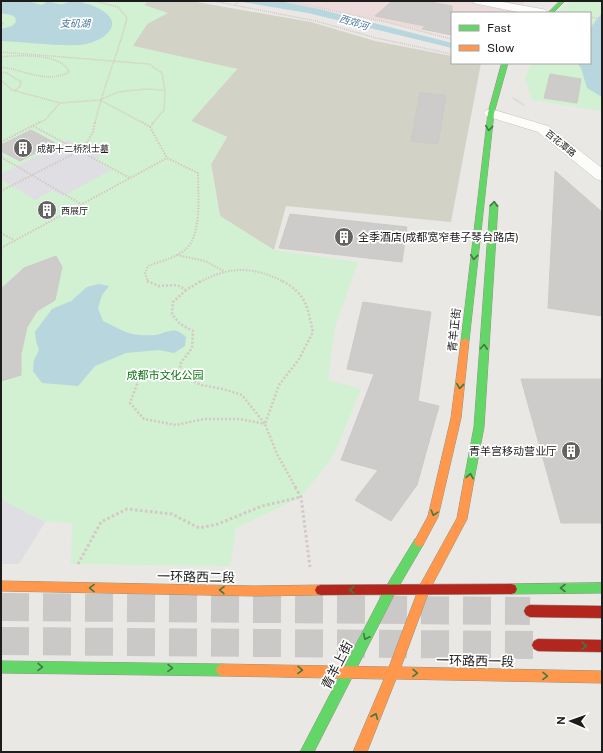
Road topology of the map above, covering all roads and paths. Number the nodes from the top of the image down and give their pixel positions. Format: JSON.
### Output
{"nodes":[{"id":1,"x":95,"y":1,"type":"edge"},
{"id":2,"x":213,"y":1,"type":"edge"},
{"id":3,"x":240,"y":1,"type":"edge"},
{"id":4,"x":287,"y":1,"type":"edge"},
{"id":5,"x":478,"y":1,"type":"edge"},
{"id":6,"x":510,"y":1,"type":"edge"},
{"id":7,"x":563,"y":1,"type":"edge"},
{"id":8,"x":235,"y":5,"type":"junction"},
{"id":9,"x":544,"y":10,"type":"edge"},
{"id":10,"x":591,"y":17,"type":"edge"},
{"id":11,"x":602,"y":19,"type":"edge"},
{"id":12,"x":4,"y":23,"type":"dead end"},
{"id":13,"x":1,"y":25,"type":"edge"},
{"id":14,"x":451,"y":39,"type":"edge"},
{"id":15,"x":1,"y":52,"type":"edge"},
{"id":16,"x":451,"y":54,"type":"edge"},
{"id":17,"x":1,"y":57,"type":"edge"},
{"id":18,"x":114,"y":60,"type":"junction"},
{"id":19,"x":505,"y":64,"type":"edge"},
{"id":20,"x":1,"y":67,"type":"edge"},
{"id":21,"x":1,"y":72,"type":"edge"},
{"id":22,"x":1,"y":80,"type":"edge"},
{"id":23,"x":164,"y":90,"type":"junction"},
{"id":24,"x":15,"y":91,"type":"junction"},
{"id":25,"x":100,"y":100,"type":"junction"},
{"id":26,"x":60,"y":103,"type":"junction"},
{"id":27,"x":499,"y":116,"type":"junction"},
{"id":28,"x":33,"y":126,"type":"junction"},
{"id":29,"x":150,"y":127,"type":"junction"},
{"id":30,"x":1,"y":142,"type":"edge"},
{"id":31,"x":79,"y":151,"type":"junction"},
{"id":32,"x":1,"y":157,"type":"edge"},
{"id":33,"x":167,"y":158,"type":"junction"},
{"id":34,"x":32,"y":175,"type":"junction"},
{"id":35,"x":602,"y":176,"type":"edge"},
{"id":36,"x":130,"y":178,"type":"junction"},
{"id":37,"x":1,"y":191,"type":"edge"},
{"id":38,"x":495,"y":196,"type":"dead end"},
{"id":39,"x":81,"y":204,"type":"junction"},
{"id":40,"x":1,"y":233,"type":"edge"},
{"id":41,"x":14,"y":240,"type":"junction"},
{"id":42,"x":1,"y":248,"type":"edge"},
{"id":43,"x":177,"y":254,"type":"junction"},
{"id":44,"x":224,"y":271,"type":"junction"},
{"id":45,"x":186,"y":290,"type":"junction"},
{"id":46,"x":181,"y":376,"type":"junction"},
{"id":47,"x":265,"y":424,"type":"junction"},
{"id":48,"x":301,"y":496,"type":"junction"},
{"id":49,"x":1,"y":586,"type":"edge"},
{"id":50,"x":65,"y":587,"type":"junction"},
{"id":51,"x":602,"y":588,"type":"edge"},
{"id":52,"x":391,"y":589,"type":"junction"},
{"id":53,"x":424,"y":589,"type":"junction"},
{"id":54,"x":312,"y":590,"type":"junction"},
{"id":55,"x":530,"y":611,"type":"tunnel mouth"},
{"id":56,"x":602,"y":612,"type":"edge"},
{"id":57,"x":538,"y":645,"type":"tunnel mouth"},
{"id":58,"x":602,"y":646,"type":"edge"},
{"id":59,"x":1,"y":667,"type":"edge"},
{"id":60,"x":348,"y":671,"type":"junction"},
{"id":61,"x":393,"y":672,"type":"junction"},
{"id":62,"x":602,"y":678,"type":"edge"},
{"id":63,"x":308,"y":752,"type":"edge"},
{"id":64,"x":360,"y":752,"type":"edge"}],
"edges":[{"from":1,"to":18,"type":"path"},
{"from":2,"to":8,"type":"path"},
{"from":3,"to":8,"type":"path"},
{"from":4,"to":14,"type":"path"},
{"from":5,"to":9,"type":"street"},
{"from":6,"to":9,"type":"street"},
{"from":7,"to":9,"type":"main road"},
{"from":8,"to":16,"type":"path"},
{"from":10,"to":11,"type":"path"},
{"from":12,"to":13,"type":"path"},
{"from":15,"to":18,"type":"path"},
{"from":17,"to":20,"type":"path"},
{"from":18,"to":23,"type":"path"},
{"from":18,"to":25,"type":"path"},
{"from":19,"to":27,"type":"main road","name":"青羊正街"},
{"from":21,"to":24,"type":"path"},
{"from":22,"to":24,"type":"path"},
{"from":23,"to":25,"type":"path"},
{"from":23,"to":29,"type":"path"},
{"from":24,"to":26,"type":"path"},
{"from":25,"to":26,"type":"path"},
{"from":25,"to":29,"type":"path"},
{"from":25,"to":31,"type":"path"},
{"from":26,"to":28,"type":"path"},
{"from":27,"to":35,"type":"street","name":"百花潭路"},
{"from":27,"to":52,"type":"main road","name":"青羊正街","one_way":true},
{"from":28,"to":30,"type":"path"},
{"from":28,"to":31,"type":"path"},
{"from":29,"to":33,"type":"path"},
{"from":31,"to":34,"type":"path"},
{"from":31,"to":36,"type":"path"},
{"from":32,"to":34,"type":"path"},
{"from":33,"to":36,"type":"path"},
{"from":33,"to":43,"type":"path"},
{"from":34,"to":37,"type":"path"},
{"from":34,"to":39,"type":"path"},
{"from":36,"to":39,"type":"path"},
{"from":53,"to":38,"type":"main road","one_way":true},
{"from":39,"to":41,"type":"path"},
{"from":40,"to":41,"type":"path"},
{"from":41,"to":42,"type":"path"},
{"from":43,"to":44,"type":"path"},
{"from":43,"to":45,"type":"path"},
{"from":44,"to":45,"type":"path"},
{"from":44,"to":47,"type":"path"},
{"from":45,"to":46,"type":"path"},
{"from":46,"to":47,"type":"path"},
{"from":46,"to":47,"type":"path"},
{"from":47,"to":48,"type":"path"},
{"from":48,"to":50,"type":"path"},
{"from":48,"to":54,"type":"path"},
{"from":49,"to":50,"type":"main road","name":"一环路西二段"},
{"from":54,"to":50,"type":"main road","name":"一环路西二段","one_way":true},
{"from":51,"to":53,"type":"main road","one_way":true},
{"from":52,"to":53,"type":"main road"},
{"from":52,"to":54,"type":"main road","name":"一环路西二段","one_way":true},
{"from":52,"to":60,"type":"main road","name":"青羊上街","one_way":true},
{"from":53,"to":61,"type":"main road"},
{"from":55,"to":56,"type":"main road"},
{"from":57,"to":58,"type":"main road","one_way":true},
{"from":59,"to":60,"type":"main road","one_way":true},
{"from":60,"to":61,"type":"main road","name":"一环路西一段"},
{"from":60,"to":63,"type":"main road","name":"青羊上街"},
{"from":61,"to":62,"type":"main road","name":"一环路西一段","one_way":true},
{"from":64,"to":61,"type":"main road","one_way":true}]}
